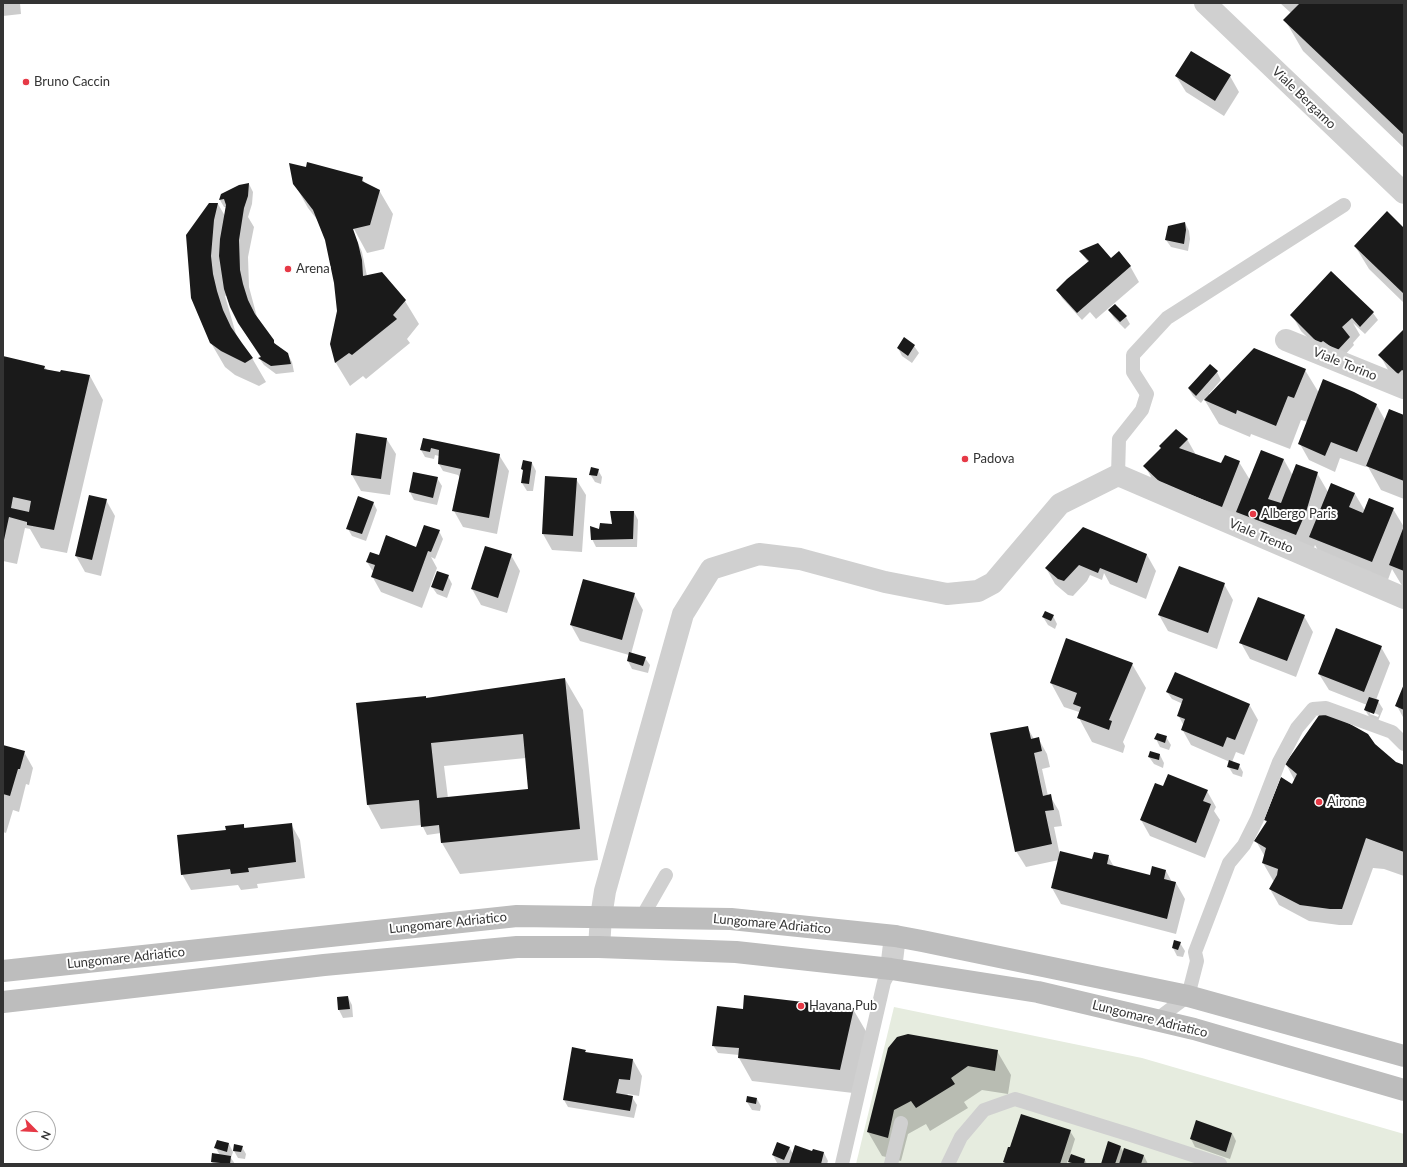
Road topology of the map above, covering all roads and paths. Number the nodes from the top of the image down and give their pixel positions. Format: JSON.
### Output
{"nodes":[{"id":1,"x":1204,"y":3,"type":"edge"},
{"id":2,"x":1404,"y":192,"type":"edge"},
{"id":3,"x":1344,"y":205,"type":"dead end"},
{"id":4,"x":1286,"y":340,"type":"dead end"},
{"id":5,"x":1404,"y":388,"type":"edge"},
{"id":6,"x":1118,"y":475,"type":"junction"},
{"id":7,"x":1404,"y":598,"type":"edge"},
{"id":8,"x":1398,"y":734,"type":"edge"},
{"id":9,"x":1404,"y":744,"type":"edge"},
{"id":10,"x":666,"y":875,"type":"dead end"},
{"id":11,"x":601,"y":917,"type":"junction"},
{"id":12,"x":642,"y":918,"type":"junction"},
{"id":13,"x":895,"y":936,"type":"junction"},
{"id":14,"x":599,"y":947,"type":"junction"},
{"id":15,"x":891,"y":969,"type":"junction"},
{"id":16,"x":3,"y":972,"type":"edge"},
{"id":17,"x":1188,"y":996,"type":"junction"},
{"id":18,"x":3,"y":1002,"type":"edge"},
{"id":19,"x":1156,"y":1020,"type":"junction"},
{"id":20,"x":1404,"y":1056,"type":"edge"},
{"id":21,"x":1404,"y":1090,"type":"edge"},
{"id":22,"x":901,"y":1123,"type":"dead end"},
{"id":23,"x":842,"y":1164,"type":"edge"},
{"id":24,"x":891,"y":1164,"type":"edge"},
{"id":25,"x":948,"y":1164,"type":"edge"},
{"id":26,"x":1220,"y":1164,"type":"edge"}],
"edges":[{"from":1,"to":2,"type":"street","name":"Viale Bergamo"},
{"from":3,"to":6,"type":"lane"},
{"from":4,"to":5,"type":"street","name":"Viale Torino"},
{"from":6,"to":7,"type":"street","name":"Viale Trento"},
{"from":6,"to":11,"type":"street"},
{"from":8,"to":9,"type":"lane"},
{"from":8,"to":17,"type":"lane"},
{"from":10,"to":12,"type":"lane"},
{"from":11,"to":12,"type":"street","name":"Lungomare Adriatico"},
{"from":11,"to":14,"type":"street"},
{"from":11,"to":16,"type":"street","name":"Lungomare Adriatico"},
{"from":12,"to":13,"type":"street","name":"Lungomare Adriatico"},
{"from":13,"to":15,"type":"street"},
{"from":13,"to":17,"type":"street","name":"Lungomare Adriatico"},
{"from":14,"to":15,"type":"street","name":"Lungomare Adriatico"},
{"from":14,"to":18,"type":"street","name":"Lungomare Adriatico"},
{"from":15,"to":19,"type":"street","name":"Lungomare Adriatico"},
{"from":15,"to":23,"type":"lane"},
{"from":17,"to":19,"type":"lane"},
{"from":17,"to":20,"type":"street","name":"Lungomare Adriatico"},
{"from":19,"to":21,"type":"street","name":"Lungomare Adriatico"},
{"from":22,"to":24,"type":"lane"},
{"from":25,"to":26,"type":"lane"}]}
